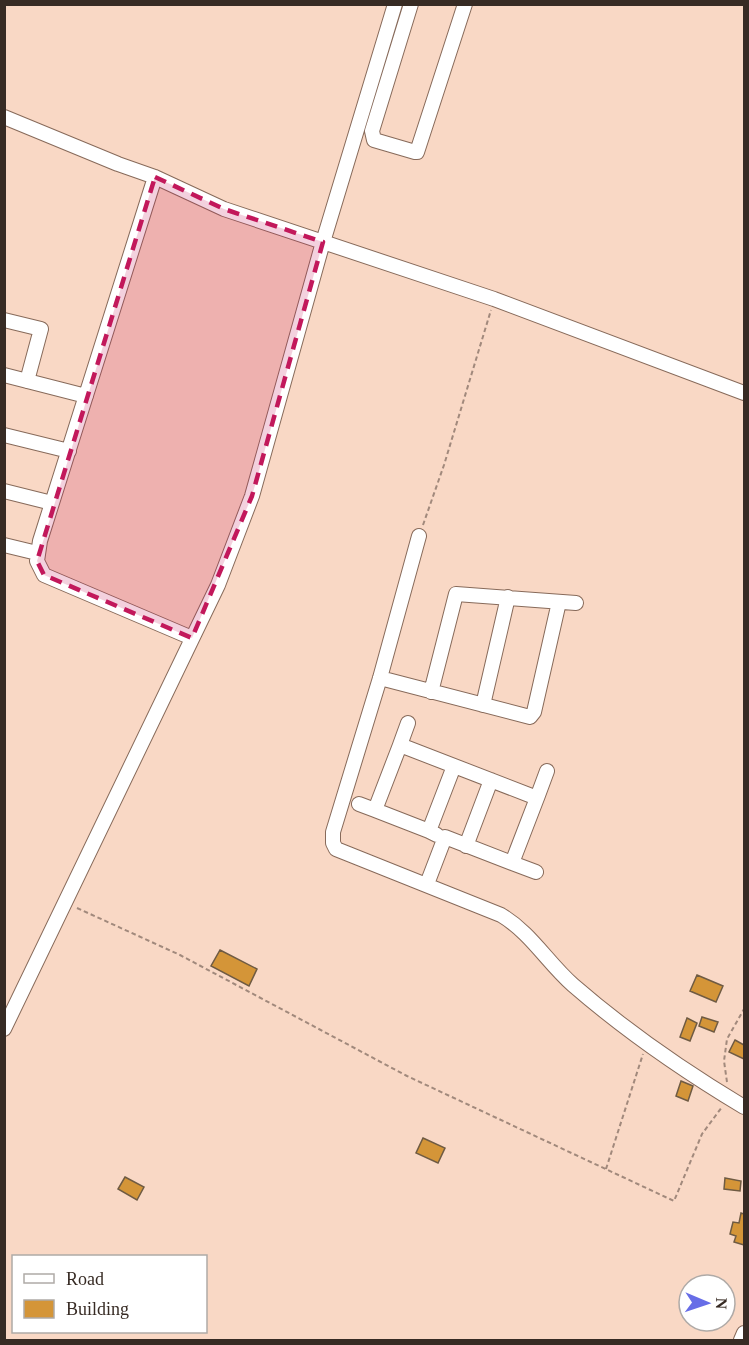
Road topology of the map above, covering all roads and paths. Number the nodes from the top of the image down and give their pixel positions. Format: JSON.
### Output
{"nodes":[{"id":1,"x":395,"y":4,"type":"edge"},
{"id":2,"x":411,"y":4,"type":"edge"},
{"id":3,"x":465,"y":4,"type":"edge"},
{"id":4,"x":4,"y":117,"type":"edge"},
{"id":5,"x":155,"y":177,"type":"junction"},
{"id":6,"x":323,"y":242,"type":"junction"},
{"id":7,"x":494,"y":299,"type":"junction"},
{"id":8,"x":4,"y":320,"type":"edge"},
{"id":9,"x":93,"y":342,"type":"dead end"},
{"id":10,"x":4,"y":375,"type":"edge"},
{"id":11,"x":27,"y":381,"type":"junction"},
{"id":12,"x":744,"y":393,"type":"edge"},
{"id":13,"x":82,"y":395,"type":"junction"},
{"id":14,"x":4,"y":435,"type":"edge"},
{"id":15,"x":69,"y":451,"type":"junction"},
{"id":16,"x":4,"y":491,"type":"edge"},
{"id":17,"x":52,"y":503,"type":"junction"},
{"id":18,"x":419,"y":536,"type":"joint"},
{"id":19,"x":4,"y":545,"type":"edge"},
{"id":20,"x":38,"y":553,"type":"junction"},
{"id":21,"x":508,"y":597,"type":"junction"},
{"id":22,"x":559,"y":602,"type":"junction"},
{"id":23,"x":576,"y":603,"type":"dead end"},
{"id":24,"x":192,"y":638,"type":"junction"},
{"id":25,"x":380,"y":678,"type":"junction"},
{"id":26,"x":431,"y":692,"type":"junction"},
{"id":27,"x":483,"y":705,"type":"junction"},
{"id":28,"x":408,"y":723,"type":"dead end"},
{"id":29,"x":400,"y":745,"type":"junction"},
{"id":30,"x":454,"y":766,"type":"junction"},
{"id":31,"x":548,"y":771,"type":"dead end"},
{"id":32,"x":491,"y":780,"type":"junction"},
{"id":33,"x":537,"y":798,"type":"junction"},
{"id":34,"x":359,"y":804,"type":"dead end"},
{"id":35,"x":375,"y":810,"type":"junction"},
{"id":36,"x":429,"y":831,"type":"junction"},
{"id":37,"x":445,"y":837,"type":"junction"},
{"id":38,"x":466,"y":846,"type":"junction"},
{"id":39,"x":512,"y":863,"type":"junction"},
{"id":40,"x":536,"y":872,"type":"dead end"},
{"id":41,"x":427,"y":884,"type":"junction"},
{"id":42,"x":66,"y":903,"type":"junction"},
{"id":43,"x":744,"y":1009,"type":"edge"},
{"id":44,"x":4,"y":1029,"type":"edge"},
{"id":45,"x":646,"y":1043,"type":"junction"},
{"id":46,"x":729,"y":1097,"type":"junction"},
{"id":47,"x":744,"y":1107,"type":"edge"},
{"id":48,"x":606,"y":1169,"type":"junction"},
{"id":49,"x":744,"y":1333,"type":"edge"},
{"id":50,"x":741,"y":1341,"type":"edge"}],
"edges":[{"from":1,"to":6,"type":"street"},
{"from":2,"to":3,"type":"street"},
{"from":4,"to":5,"type":"street"},
{"from":5,"to":6,"type":"street"},
{"from":5,"to":13,"type":"street"},
{"from":6,"to":7,"type":"street"},
{"from":6,"to":24,"type":"street"},
{"from":7,"to":12,"type":"street"},
{"from":7,"to":18,"type":"path"},
{"from":8,"to":11,"type":"street"},
{"from":9,"to":13,"type":"street"},
{"from":10,"to":11,"type":"street"},
{"from":11,"to":13,"type":"street"},
{"from":13,"to":15,"type":"street"},
{"from":14,"to":15,"type":"street"},
{"from":15,"to":17,"type":"street"},
{"from":16,"to":17,"type":"street"},
{"from":17,"to":20,"type":"street"},
{"from":18,"to":25,"type":"street"},
{"from":19,"to":20,"type":"street"},
{"from":20,"to":24,"type":"street"},
{"from":21,"to":22,"type":"street"},
{"from":21,"to":26,"type":"street"},
{"from":21,"to":27,"type":"street"},
{"from":22,"to":23,"type":"street"},
{"from":22,"to":27,"type":"street"},
{"from":24,"to":42,"type":"street"},
{"from":25,"to":26,"type":"street"},
{"from":25,"to":41,"type":"street"},
{"from":26,"to":27,"type":"street"},
{"from":28,"to":29,"type":"street"},
{"from":29,"to":30,"type":"street"},
{"from":29,"to":35,"type":"street"},
{"from":30,"to":32,"type":"street"},
{"from":30,"to":36,"type":"street"},
{"from":31,"to":33,"type":"street"},
{"from":32,"to":33,"type":"street"},
{"from":32,"to":38,"type":"street"},
{"from":33,"to":39,"type":"street"},
{"from":34,"to":35,"type":"street"},
{"from":35,"to":36,"type":"street"},
{"from":36,"to":37,"type":"street"},
{"from":37,"to":38,"type":"street"},
{"from":37,"to":41,"type":"street"},
{"from":38,"to":39,"type":"street"},
{"from":39,"to":40,"type":"street"},
{"from":41,"to":45,"type":"street"},
{"from":42,"to":44,"type":"street"},
{"from":42,"to":48,"type":"path"},
{"from":43,"to":46,"type":"path"},
{"from":45,"to":46,"type":"street"},
{"from":45,"to":48,"type":"path"},
{"from":46,"to":47,"type":"street"},
{"from":46,"to":48,"type":"path"},
{"from":49,"to":50,"type":"street"}]}
